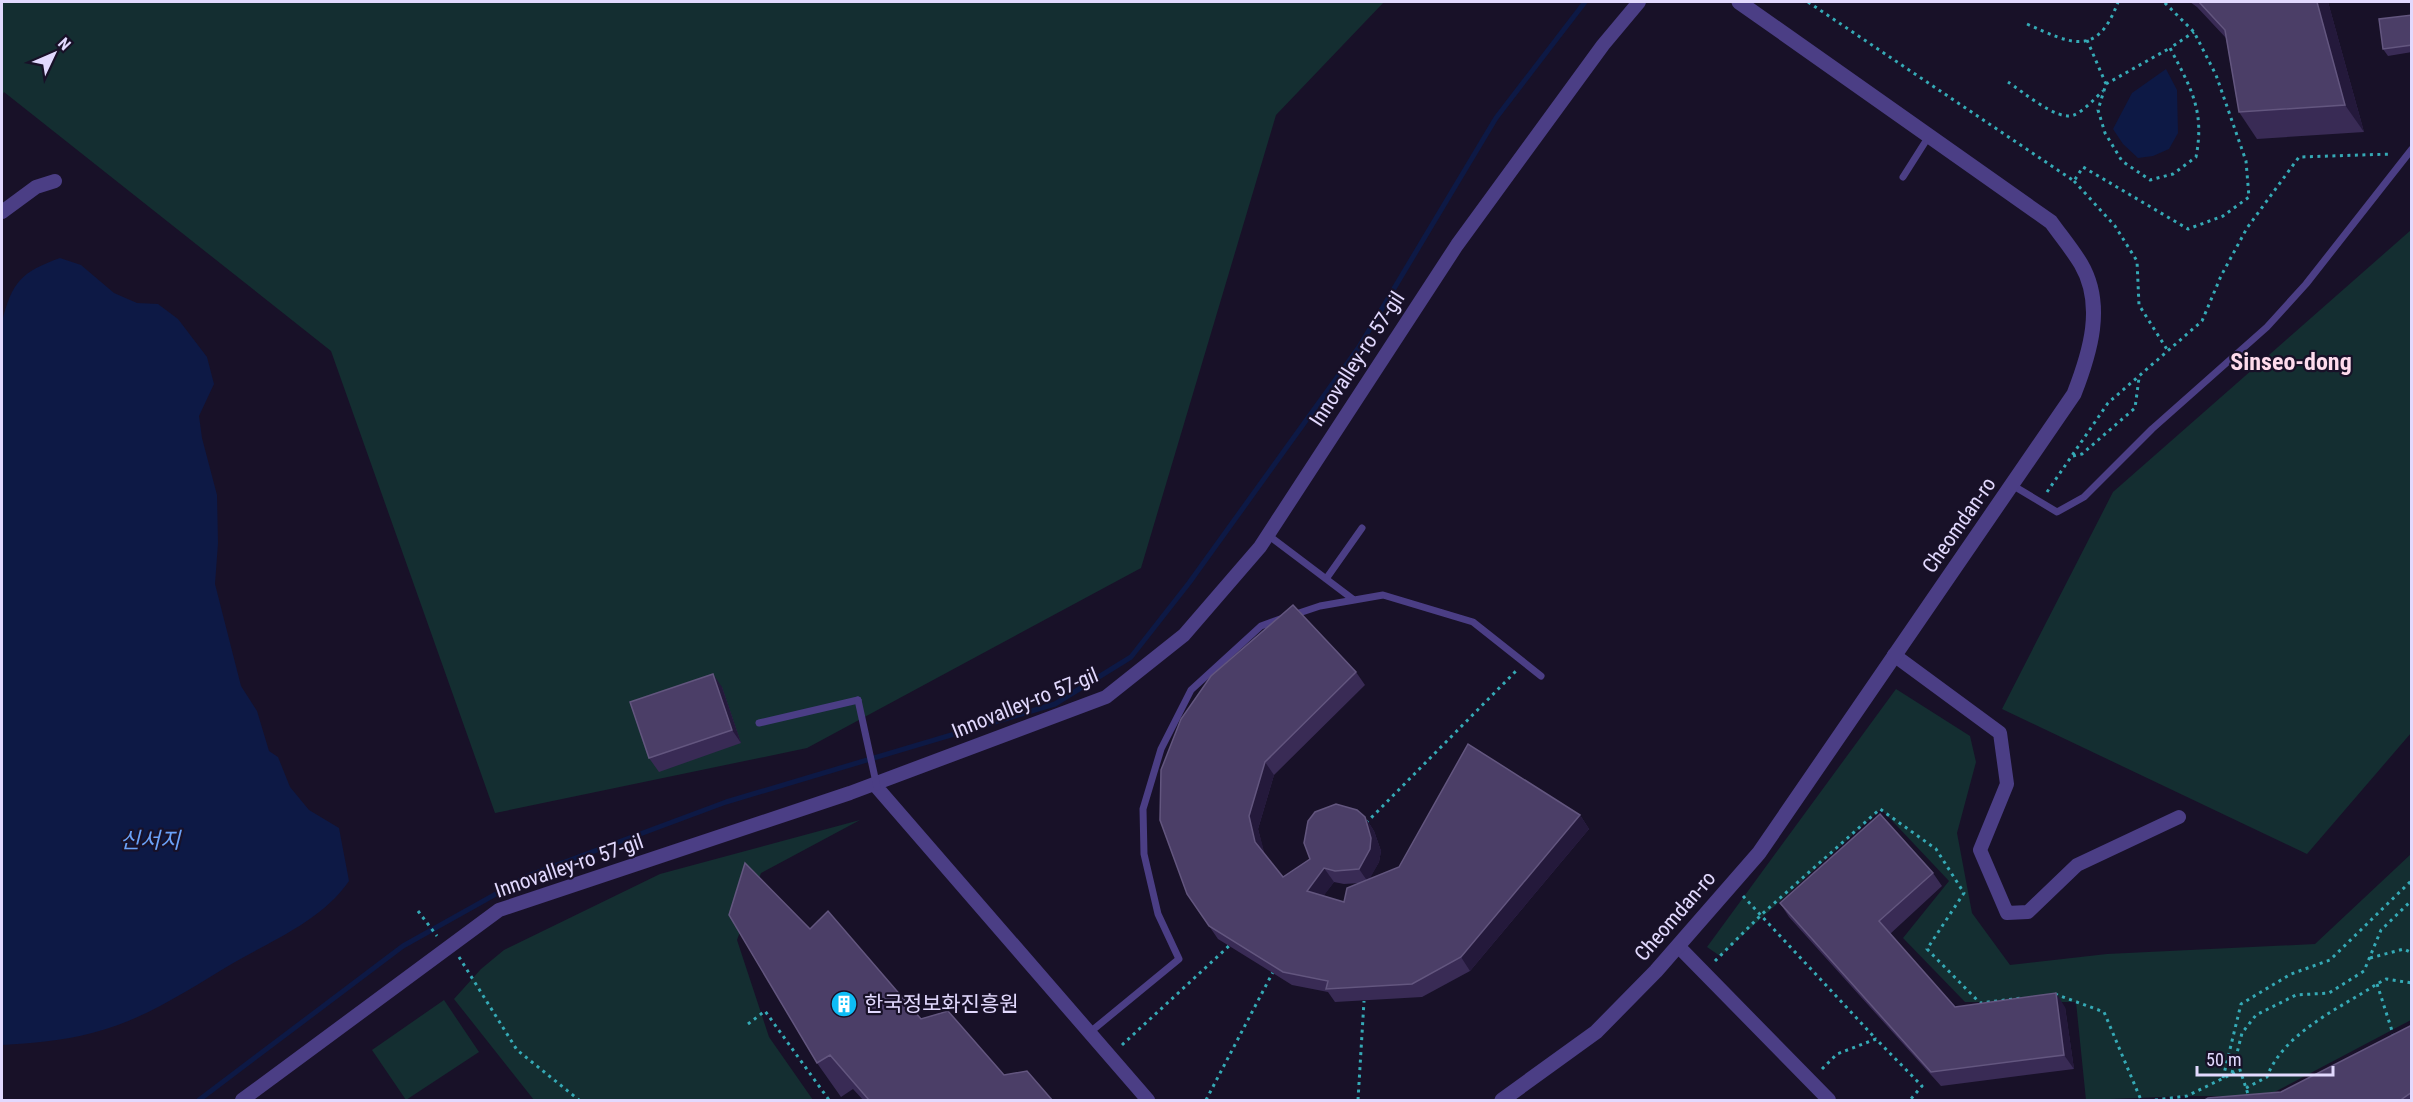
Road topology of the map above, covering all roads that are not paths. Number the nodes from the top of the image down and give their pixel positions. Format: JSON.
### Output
{"nodes":[{"id":1,"x":1639,"y":2,"type":"edge"},
{"id":2,"x":1739,"y":2,"type":"edge"},
{"id":3,"x":1929,"y":136,"type":"junction"},
{"id":4,"x":2409,"y":151,"type":"edge"},
{"id":5,"x":1903,"y":177,"type":"dead end"},
{"id":6,"x":55,"y":181,"type":"dead end"},
{"id":7,"x":2,"y":212,"type":"edge"},
{"id":8,"x":2012,"y":485,"type":"junction"},
{"id":9,"x":1362,"y":528,"type":"dead end"},
{"id":10,"x":1268,"y":535,"type":"junction"},
{"id":11,"x":1326,"y":579,"type":"junction"},
{"id":12,"x":1354,"y":600,"type":"junction"},
{"id":13,"x":1894,"y":656,"type":"junction"},
{"id":14,"x":1541,"y":676,"type":"dead end"},
{"id":15,"x":759,"y":723,"type":"dead end"},
{"id":16,"x":876,"y":786,"type":"junction"},
{"id":17,"x":2179,"y":817,"type":"dead end"},
{"id":18,"x":1678,"y":946,"type":"junction"},
{"id":19,"x":1089,"y":1033,"type":"junction"},
{"id":20,"x":242,"y":1101,"type":"edge"},
{"id":21,"x":1148,"y":1101,"type":"edge"},
{"id":22,"x":1502,"y":1101,"type":"edge"},
{"id":23,"x":1829,"y":1101,"type":"edge"}],
"edges":[{"from":1,"to":10,"type":"street","name":"Innovalley-ro 57-gil"},
{"from":2,"to":3,"type":"street","name":"Cheomdan-ro"},
{"from":3,"to":5,"type":"lane"},
{"from":3,"to":8,"type":"street","name":"Cheomdan-ro"},
{"from":4,"to":8,"type":"lane"},
{"from":6,"to":7,"type":"street"},
{"from":8,"to":13,"type":"street","name":"Cheomdan-ro"},
{"from":9,"to":11,"type":"lane"},
{"from":10,"to":11,"type":"lane"},
{"from":10,"to":16,"type":"street","name":"Innovalley-ro 57-gil"},
{"from":11,"to":12,"type":"lane"},
{"from":12,"to":14,"type":"lane"},
{"from":12,"to":19,"type":"lane"},
{"from":13,"to":17,"type":"street"},
{"from":13,"to":18,"type":"street","name":"Cheomdan-ro"},
{"from":15,"to":16,"type":"lane","bridge":true},
{"from":16,"to":19,"type":"street"},
{"from":16,"to":20,"type":"street","name":"Innovalley-ro 57-gil"},
{"from":18,"to":22,"type":"street","name":"Cheomdan-ro"},
{"from":18,"to":23,"type":"street"},
{"from":19,"to":21,"type":"street"}]}
